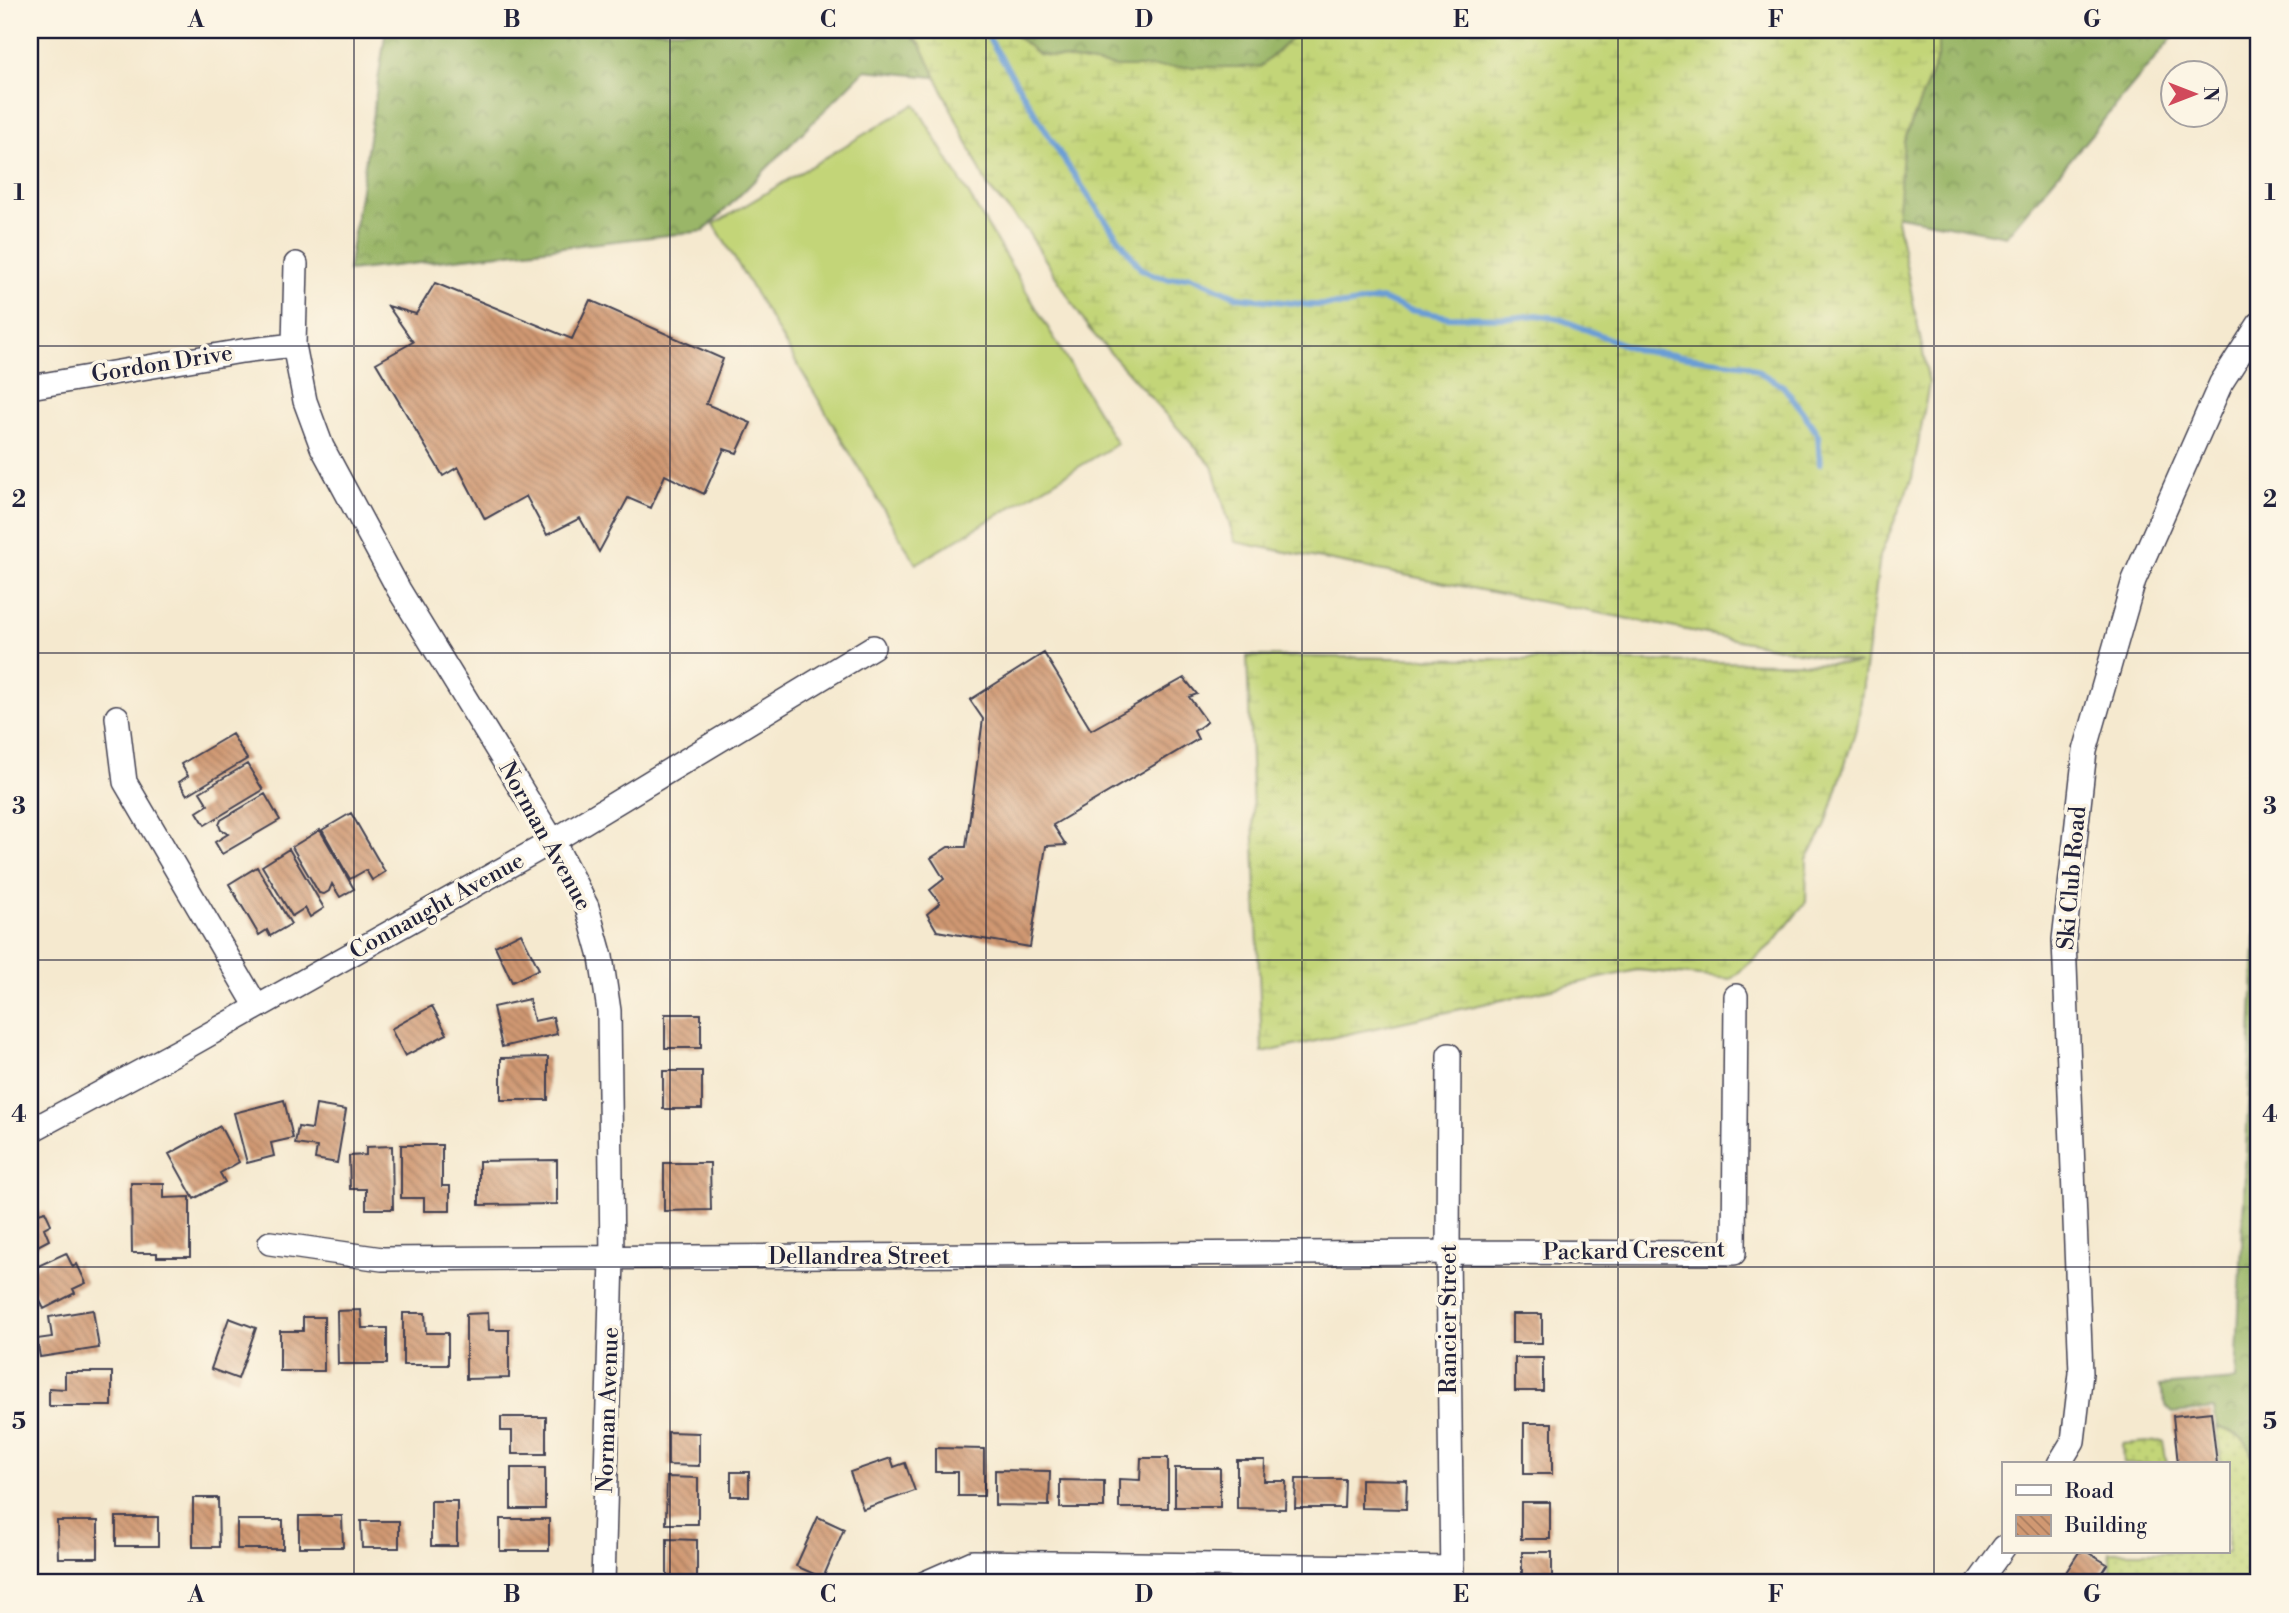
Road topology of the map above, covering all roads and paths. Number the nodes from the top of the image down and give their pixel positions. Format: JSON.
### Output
{"nodes":[{"id":1,"x":296,"y":264,"type":"dead end"},
{"id":2,"x":2259,"y":324,"type":"edge"},
{"id":3,"x":294,"y":345,"type":"junction"},
{"id":4,"x":30,"y":387,"type":"edge"},
{"id":5,"x":873,"y":647,"type":"dead end"},
{"id":6,"x":117,"y":717,"type":"dead end"},
{"id":7,"x":553,"y":841,"type":"junction"},
{"id":8,"x":1736,"y":996,"type":"dead end"},
{"id":9,"x":257,"y":1007,"type":"junction"},
{"id":10,"x":1450,"y":1055,"type":"dead end"},
{"id":11,"x":30,"y":1131,"type":"edge"},
{"id":12,"x":270,"y":1243,"type":"dead end"},
{"id":13,"x":1448,"y":1252,"type":"junction"},
{"id":14,"x":612,"y":1259,"type":"junction"},
{"id":15,"x":2060,"y":1462,"type":"edge"},
{"id":16,"x":2002,"y":1550,"type":"edge"},
{"id":17,"x":1452,"y":1576,"type":"edge"},
{"id":18,"x":603,"y":1583,"type":"edge"},
{"id":19,"x":925,"y":1583,"type":"edge"},
{"id":20,"x":1978,"y":1583,"type":"edge"}],
"edges":[{"from":1,"to":3,"type":"street","name":"Norman Avenue"},
{"from":2,"to":15,"type":"street","name":"Ski Club Road"},
{"from":3,"to":4,"type":"street","name":"Gordon Drive"},
{"from":3,"to":7,"type":"street","name":"Norman Avenue"},
{"from":5,"to":7,"type":"street","name":"Connaught Avenue"},
{"from":6,"to":9,"type":"street"},
{"from":7,"to":9,"type":"street","name":"Connaught Avenue"},
{"from":7,"to":14,"type":"street","name":"Norman Avenue"},
{"from":8,"to":13,"type":"street","name":"Packard Crescent"},
{"from":9,"to":11,"type":"street","name":"Connaught Avenue"},
{"from":10,"to":13,"type":"street","name":"Rancier Street"},
{"from":12,"to":14,"type":"street","name":"Dellandrea Street"},
{"from":13,"to":14,"type":"street","name":"Dellandrea Street"},
{"from":13,"to":17,"type":"street","name":"Rancier Street"},
{"from":14,"to":18,"type":"street","name":"Norman Avenue"},
{"from":16,"to":20,"type":"street"},
{"from":17,"to":19,"type":"street"}]}
